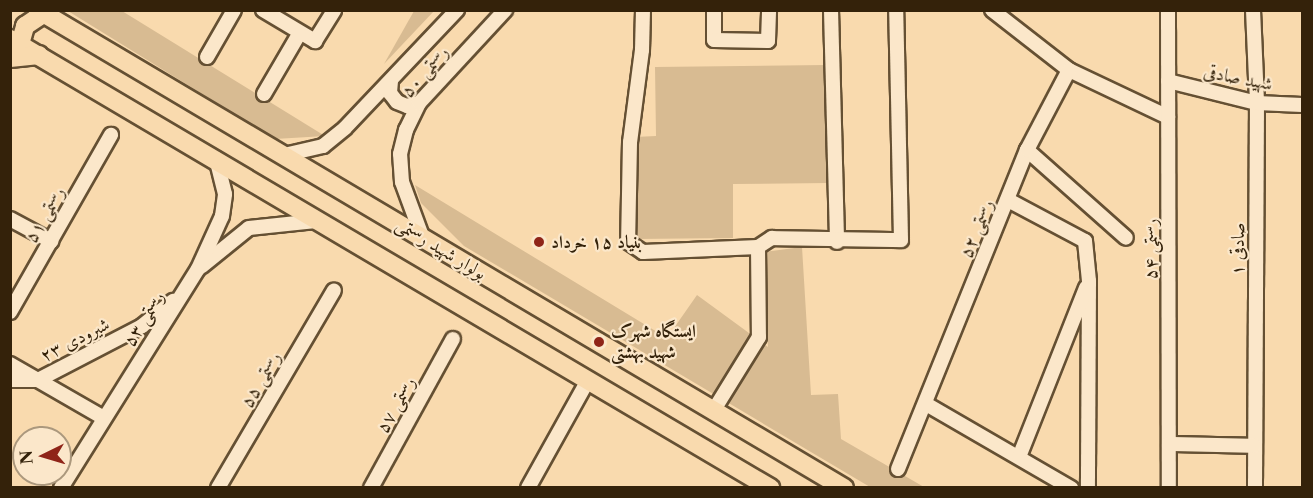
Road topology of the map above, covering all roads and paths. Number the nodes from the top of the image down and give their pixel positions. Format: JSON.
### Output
{"nodes":[{"id":1,"x":234,"y":10,"type":"edge"},
{"id":2,"x":263,"y":10,"type":"edge"},
{"id":3,"x":334,"y":10,"type":"edge"},
{"id":4,"x":457,"y":10,"type":"edge"},
{"id":5,"x":506,"y":10,"type":"edge"},
{"id":6,"x":642,"y":10,"type":"edge"},
{"id":7,"x":714,"y":10,"type":"edge"},
{"id":8,"x":769,"y":10,"type":"edge"},
{"id":9,"x":831,"y":10,"type":"edge"},
{"id":10,"x":896,"y":10,"type":"edge"},
{"id":11,"x":992,"y":10,"type":"edge"},
{"id":12,"x":1167,"y":10,"type":"edge"},
{"id":13,"x":1253,"y":10,"type":"edge"},
{"id":14,"x":40,"y":12,"type":"edge"},
{"id":15,"x":299,"y":34,"type":"junction"},
{"id":16,"x":14,"y":47,"type":"edge"},
{"id":17,"x":207,"y":57,"type":"dead end"},
{"id":18,"x":1069,"y":70,"type":"junction"},
{"id":19,"x":391,"y":81,"type":"junction"},
{"id":20,"x":1168,"y":81,"type":"junction"},
{"id":21,"x":264,"y":94,"type":"dead end"},
{"id":22,"x":419,"y":103,"type":"junction"},
{"id":23,"x":1257,"y":103,"type":"junction"},
{"id":24,"x":1302,"y":105,"type":"edge"},
{"id":25,"x":1168,"y":117,"type":"junction"},
{"id":26,"x":111,"y":135,"type":"dead end"},
{"id":27,"x":1028,"y":150,"type":"junction"},
{"id":28,"x":284,"y":155,"type":"junction"},
{"id":29,"x":216,"y":159,"type":"junction"},
{"id":30,"x":1008,"y":200,"type":"junction"},
{"id":31,"x":10,"y":219,"type":"edge"},
{"id":32,"x":316,"y":221,"type":"junction"},
{"id":33,"x":423,"y":238,"type":"junction"},
{"id":34,"x":1126,"y":238,"type":"dead end"},
{"id":35,"x":51,"y":240,"type":"junction"},
{"id":36,"x":837,"y":242,"type":"junction"},
{"id":37,"x":758,"y":248,"type":"junction"},
{"id":38,"x":198,"y":269,"type":"junction"},
{"id":39,"x":1089,"y":280,"type":"junction"},
{"id":40,"x":334,"y":290,"type":"dead end"},
{"id":41,"x":180,"y":295,"type":"junction"},
{"id":42,"x":10,"y":312,"type":"edge"},
{"id":43,"x":453,"y":339,"type":"dead end"},
{"id":44,"x":10,"y":364,"type":"edge"},
{"id":45,"x":10,"y":380,"type":"edge"},
{"id":46,"x":38,"y":380,"type":"junction"},
{"id":47,"x":588,"y":380,"type":"junction"},
{"id":48,"x":926,"y":404,"type":"junction"},
{"id":49,"x":714,"y":410,"type":"junction"},
{"id":50,"x":104,"y":418,"type":"junction"},
{"id":51,"x":1169,"y":444,"type":"junction"},
{"id":52,"x":1254,"y":446,"type":"junction"},
{"id":53,"x":1019,"y":457,"type":"junction"},
{"id":54,"x":898,"y":469,"type":"dead end"},
{"id":55,"x":61,"y":488,"type":"edge"},
{"id":56,"x":218,"y":488,"type":"edge"},
{"id":57,"x":371,"y":488,"type":"edge"},
{"id":58,"x":528,"y":488,"type":"edge"},
{"id":59,"x":770,"y":488,"type":"edge"},
{"id":60,"x":844,"y":488,"type":"edge"},
{"id":61,"x":1071,"y":488,"type":"edge"},
{"id":62,"x":1088,"y":488,"type":"edge"},
{"id":63,"x":1169,"y":488,"type":"edge"},
{"id":64,"x":1255,"y":488,"type":"edge"}],
"edges":[{"from":1,"to":17,"type":"street"},
{"from":2,"to":15,"type":"street"},
{"from":3,"to":15,"type":"street"},
{"from":4,"to":19,"type":"street","name":"رستمی ۵۰"},
{"from":5,"to":22,"type":"street","name":"رستمی ۵۰"},
{"from":6,"to":37,"type":"street"},
{"from":7,"to":8,"type":"street"},
{"from":9,"to":36,"type":"street"},
{"from":10,"to":36,"type":"street"},
{"from":11,"to":18,"type":"street"},
{"from":12,"to":20,"type":"street","name":"رستمی ۵۴"},
{"from":13,"to":23,"type":"street","name":"صادقی ۱"},
{"from":14,"to":16,"type":"main road"},
{"from":14,"to":28,"type":"main road","name":"بولوار شهید رستمی"},
{"from":15,"to":21,"type":"street"},
{"from":16,"to":29,"type":"main road","name":"بولوار شهید رستمی"},
{"from":18,"to":25,"type":"street"},
{"from":18,"to":27,"type":"street","name":"رستمی ۵۲"},
{"from":19,"to":22,"type":"street"},
{"from":19,"to":28,"type":"street","name":"رستمی ۵۰"},
{"from":20,"to":23,"type":"street","name":"شهید صادقی"},
{"from":20,"to":25,"type":"street","name":"رستمی ۵۴"},
{"from":22,"to":33,"type":"street","name":"رستمی ۵۰"},
{"from":23,"to":24,"type":"street","name":"شهید صادقی"},
{"from":23,"to":52,"type":"street","name":"صادقی ۱"},
{"from":25,"to":51,"type":"street","name":"رستمی ۵۴"},
{"from":26,"to":35,"type":"street","name":"رستمی ۵۱"},
{"from":27,"to":30,"type":"street","name":"رستمی ۵۲"},
{"from":27,"to":34,"type":"street"},
{"from":28,"to":33,"type":"main road","name":"بولوار شهید رستمی"},
{"from":29,"to":32,"type":"main road","name":"بولوار شهید رستمی"},
{"from":29,"to":38,"type":"street","name":"رستمی ۵۳"},
{"from":30,"to":39,"type":"street"},
{"from":30,"to":48,"type":"street","name":"رستمی ۵۲"},
{"from":31,"to":35,"type":"street"},
{"from":32,"to":38,"type":"street"},
{"from":32,"to":47,"type":"main road","name":"بولوار شهید رستمی"},
{"from":33,"to":49,"type":"main road","name":"بولوار شهید رستمی"},
{"from":35,"to":42,"type":"street","name":"رستمی ۵۱"},
{"from":36,"to":37,"type":"street"},
{"from":37,"to":49,"type":"street"},
{"from":38,"to":41,"type":"street","name":"رستمی ۵۳"},
{"from":39,"to":53,"type":"street"},
{"from":39,"to":62,"type":"street"},
{"from":40,"to":56,"type":"street","name":"رستمی ۵۵"},
{"from":41,"to":46,"type":"street","name":"شیرودی ۲۳"},
{"from":41,"to":50,"type":"street","name":"رستمی ۵۳"},
{"from":43,"to":57,"type":"street","name":"رستمی ۵۷"},
{"from":44,"to":46,"type":"street"},
{"from":45,"to":46,"type":"street","name":"شیرودی ۲۳"},
{"from":46,"to":50,"type":"street"},
{"from":47,"to":58,"type":"street"},
{"from":47,"to":59,"type":"main road","name":"بولوار شهید رستمی"},
{"from":48,"to":53,"type":"street"},
{"from":48,"to":54,"type":"street","name":"رستمی ۵۲"},
{"from":49,"to":60,"type":"main road","name":"بولوار شهید رستمی"},
{"from":50,"to":55,"type":"street","name":"رستمی ۵۳"},
{"from":51,"to":52,"type":"street"},
{"from":51,"to":63,"type":"street","name":"رستمی ۵۴"},
{"from":52,"to":64,"type":"street","name":"صادقی ۱"},
{"from":53,"to":61,"type":"street"}]}
